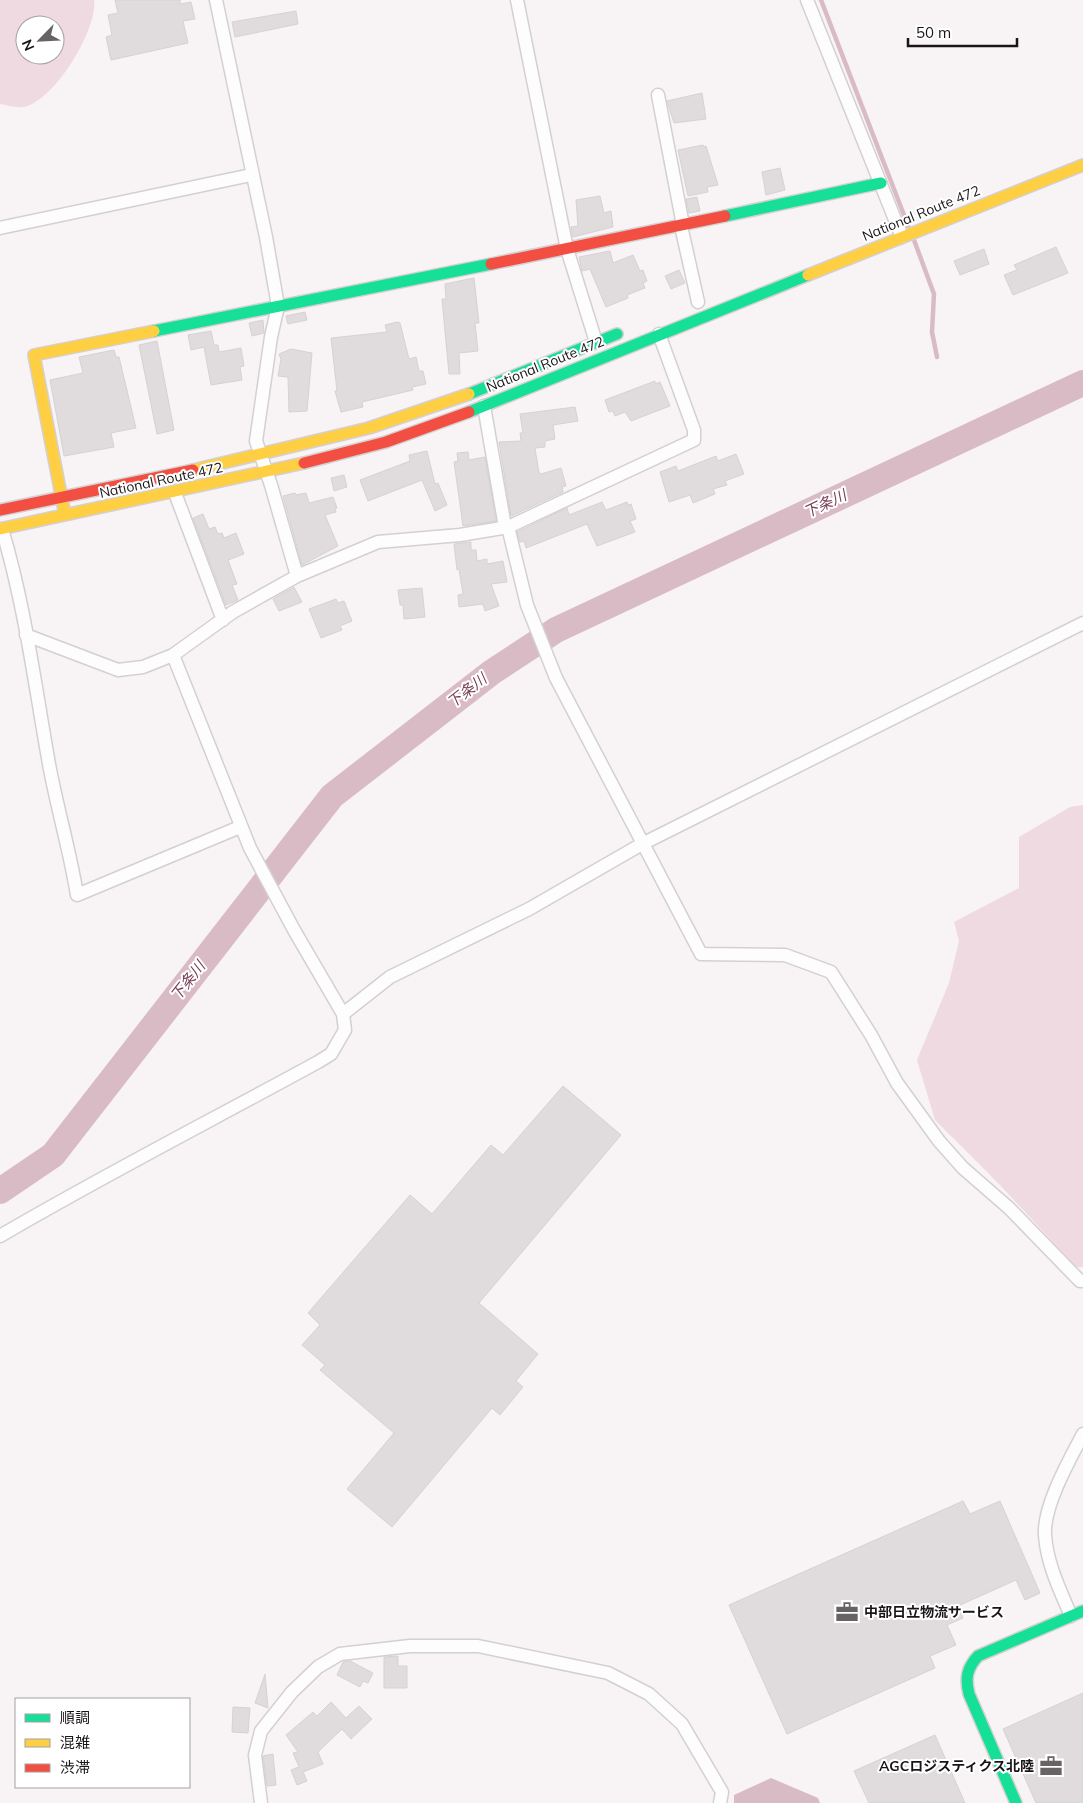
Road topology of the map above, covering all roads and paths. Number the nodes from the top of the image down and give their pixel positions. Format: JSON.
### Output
{"nodes":[{"id":1,"x":216,"y":0,"type":"edge"},
{"id":2,"x":517,"y":0,"type":"edge"},
{"id":3,"x":807,"y":0,"type":"edge"},
{"id":4,"x":658,"y":94,"type":"dead end"},
{"id":5,"x":1083,"y":165,"type":"edge"},
{"id":6,"x":252,"y":175,"type":"junction"},
{"id":7,"x":881,"y":183,"type":"junction"},
{"id":8,"x":682,"y":225,"type":"junction"},
{"id":9,"x":0,"y":228,"type":"edge"},
{"id":10,"x":902,"y":237,"type":"junction"},
{"id":11,"x":567,"y":249,"type":"junction"},
{"id":12,"x":699,"y":302,"type":"dead end"},
{"id":13,"x":278,"y":306,"type":"junction"},
{"id":14,"x":633,"y":328,"type":"dead end"},
{"id":15,"x":659,"y":334,"type":"junction"},
{"id":16,"x":596,"y":342,"type":"junction"},
{"id":17,"x":484,"y":406,"type":"junction"},
{"id":18,"x":260,"y":455,"type":"junction"},
{"id":19,"x":266,"y":471,"type":"junction"},
{"id":20,"x":175,"y":493,"type":"junction"},
{"id":21,"x":62,"y":497,"type":"junction"},
{"id":22,"x":0,"y":510,"type":"edge"},
{"id":23,"x":65,"y":516,"type":"junction"},
{"id":24,"x":506,"y":527,"type":"junction"},
{"id":25,"x":1,"y":529,"type":"edge"},
{"id":26,"x":296,"y":576,"type":"junction"},
{"id":27,"x":223,"y":620,"type":"junction"},
{"id":28,"x":1083,"y":623,"type":"edge"},
{"id":29,"x":26,"y":635,"type":"junction"},
{"id":30,"x":173,"y":655,"type":"junction"},
{"id":31,"x":240,"y":827,"type":"junction"},
{"id":32,"x":642,"y":844,"type":"junction"},
{"id":33,"x":343,"y":1014,"type":"junction"},
{"id":34,"x":0,"y":1236,"type":"edge"},
{"id":35,"x":1083,"y":1281,"type":"edge"},
{"id":36,"x":1083,"y":1434,"type":"edge"},
{"id":37,"x":1083,"y":1611,"type":"edge"},
{"id":38,"x":1071,"y":1616,"type":"junction"},
{"id":39,"x":261,"y":1803,"type":"edge"},
{"id":40,"x":720,"y":1803,"type":"edge"},
{"id":41,"x":1016,"y":1803,"type":"edge"}],
"edges":[{"from":1,"to":6,"type":"street"},
{"from":2,"to":11,"type":"street"},
{"from":3,"to":7,"type":"street"},
{"from":4,"to":8,"type":"street"},
{"from":5,"to":10,"type":"main road","name":"National Route 472"},
{"from":6,"to":9,"type":"street"},
{"from":6,"to":13,"type":"street"},
{"from":7,"to":8,"type":"main road"},
{"from":7,"to":10,"type":"street"},
{"from":8,"to":11,"type":"main road"},
{"from":8,"to":12,"type":"street"},
{"from":10,"to":15,"type":"main road","name":"National Route 472"},
{"from":11,"to":13,"type":"main road"},
{"from":11,"to":16,"type":"street"},
{"from":13,"to":18,"type":"street"},
{"from":13,"to":21,"type":"main road"},
{"from":14,"to":16,"type":"main road","name":"National Route 472"},
{"from":15,"to":17,"type":"main road","name":"National Route 472"},
{"from":15,"to":24,"type":"street"},
{"from":16,"to":18,"type":"main road","name":"National Route 472"},
{"from":17,"to":19,"type":"main road","name":"National Route 472"},
{"from":17,"to":24,"type":"street"},
{"from":18,"to":19,"type":"street"},
{"from":18,"to":21,"type":"main road","name":"National Route 472"},
{"from":19,"to":20,"type":"main road","name":"National Route 472"},
{"from":19,"to":26,"type":"street"},
{"from":20,"to":23,"type":"main road","name":"National Route 472"},
{"from":20,"to":27,"type":"street"},
{"from":21,"to":22,"type":"main road","name":"National Route 472"},
{"from":21,"to":23,"type":"main road"},
{"from":23,"to":25,"type":"main road","name":"National Route 472"},
{"from":24,"to":26,"type":"street"},
{"from":24,"to":32,"type":"street"},
{"from":25,"to":29,"type":"street"},
{"from":26,"to":27,"type":"street"},
{"from":27,"to":30,"type":"street"},
{"from":28,"to":32,"type":"street"},
{"from":29,"to":30,"type":"street"},
{"from":29,"to":31,"type":"street"},
{"from":30,"to":31,"type":"street"},
{"from":31,"to":33,"type":"street"},
{"from":32,"to":33,"type":"street"},
{"from":32,"to":35,"type":"street"},
{"from":33,"to":34,"type":"street"},
{"from":36,"to":38,"type":"street"},
{"from":37,"to":38,"type":"main road"},
{"from":38,"to":41,"type":"main road"},
{"from":39,"to":40,"type":"street"}]}
